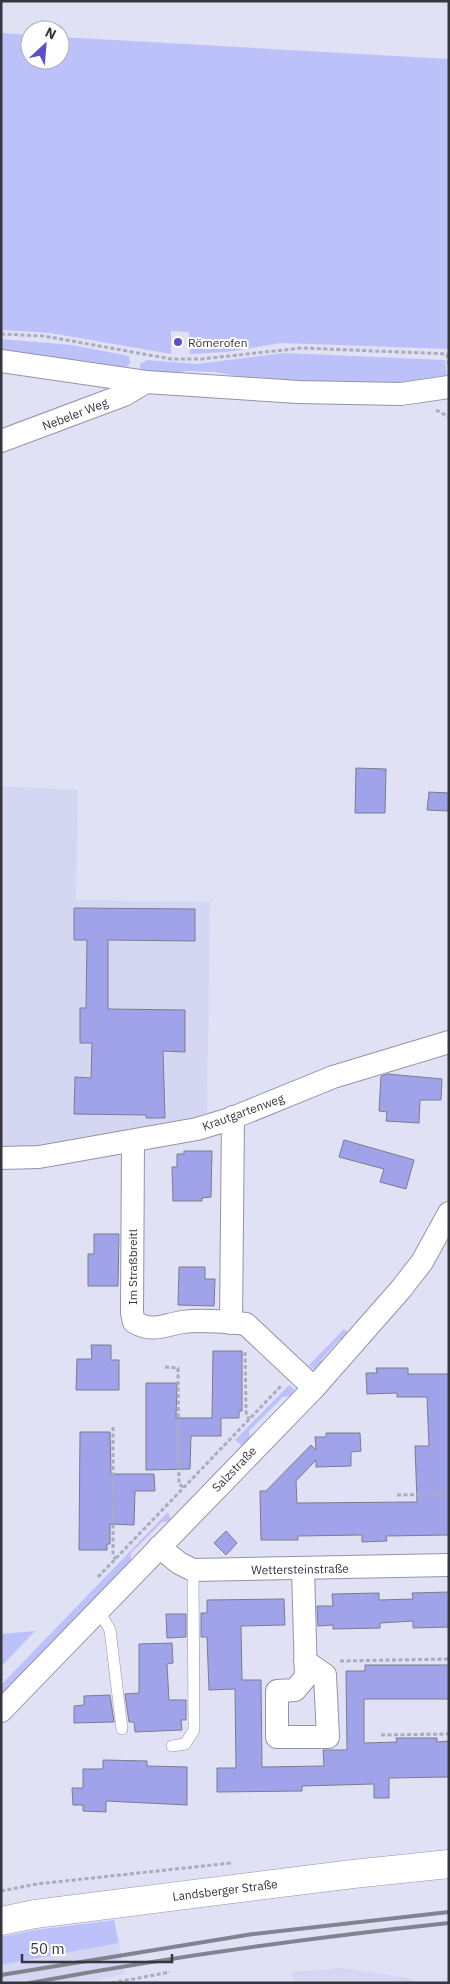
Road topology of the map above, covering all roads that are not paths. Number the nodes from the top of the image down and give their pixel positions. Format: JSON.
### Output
{"nodes":[{"id":1,"x":1,"y":361,"type":"edge"},
{"id":2,"x":146,"y":382,"type":"junction"},
{"id":3,"x":449,"y":387,"type":"edge"},
{"id":4,"x":1,"y":441,"type":"edge"},
{"id":5,"x":449,"y":1042,"type":"edge"},
{"id":6,"x":233,"y":1117,"type":"junction"},
{"id":7,"x":133,"y":1142,"type":"junction"},
{"id":8,"x":1,"y":1158,"type":"edge"},
{"id":9,"x":448,"y":1216,"type":"edge"},
{"id":10,"x":231,"y":1323,"type":"junction"},
{"id":11,"x":314,"y":1388,"type":"junction"},
{"id":12,"x":159,"y":1547,"type":"junction"},
{"id":13,"x":449,"y":1565,"type":"edge"},
{"id":14,"x":304,"y":1569,"type":"junction"},
{"id":15,"x":192,"y":1570,"type":"junction"},
{"id":16,"x":98,"y":1609,"type":"junction"},
{"id":17,"x":305,"y":1661,"type":"road end"},
{"id":18,"x":1,"y":1711,"type":"edge"},
{"id":19,"x":122,"y":1729,"type":"dead end"},
{"id":20,"x":172,"y":1746,"type":"dead end"},
{"id":21,"x":449,"y":1864,"type":"edge"},
{"id":22,"x":1,"y":1921,"type":"edge"}],
"edges":[{"from":1,"to":2,"type":"street"},
{"from":2,"to":3,"type":"street"},
{"from":2,"to":4,"type":"street","name":"Nebeler Weg"},
{"from":5,"to":6,"type":"street","name":"Krautgartenweg"},
{"from":6,"to":7,"type":"street","name":"Krautgartenweg"},
{"from":6,"to":10,"type":"street"},
{"from":7,"to":8,"type":"street","name":"Krautgartenweg"},
{"from":7,"to":10,"type":"street","name":"Im Straßbreitl"},
{"from":9,"to":11,"type":"street","name":"Salzstraße"},
{"from":10,"to":11,"type":"street","name":"Im Straßbreitl"},
{"from":11,"to":12,"type":"street","name":"Salzstraße"},
{"from":12,"to":15,"type":"street"},
{"from":12,"to":16,"type":"street","name":"Salzstraße"},
{"from":13,"to":14,"type":"street","name":"Wettersteinstraße"},
{"from":14,"to":15,"type":"street","name":"Wettersteinstraße"},
{"from":14,"to":17,"type":"street"},
{"from":15,"to":20,"type":"lane"},
{"from":16,"to":18,"type":"street","name":"Salzstraße"},
{"from":16,"to":19,"type":"lane"},
{"from":21,"to":22,"type":"main road","name":"Landsberger Straße"}]}
